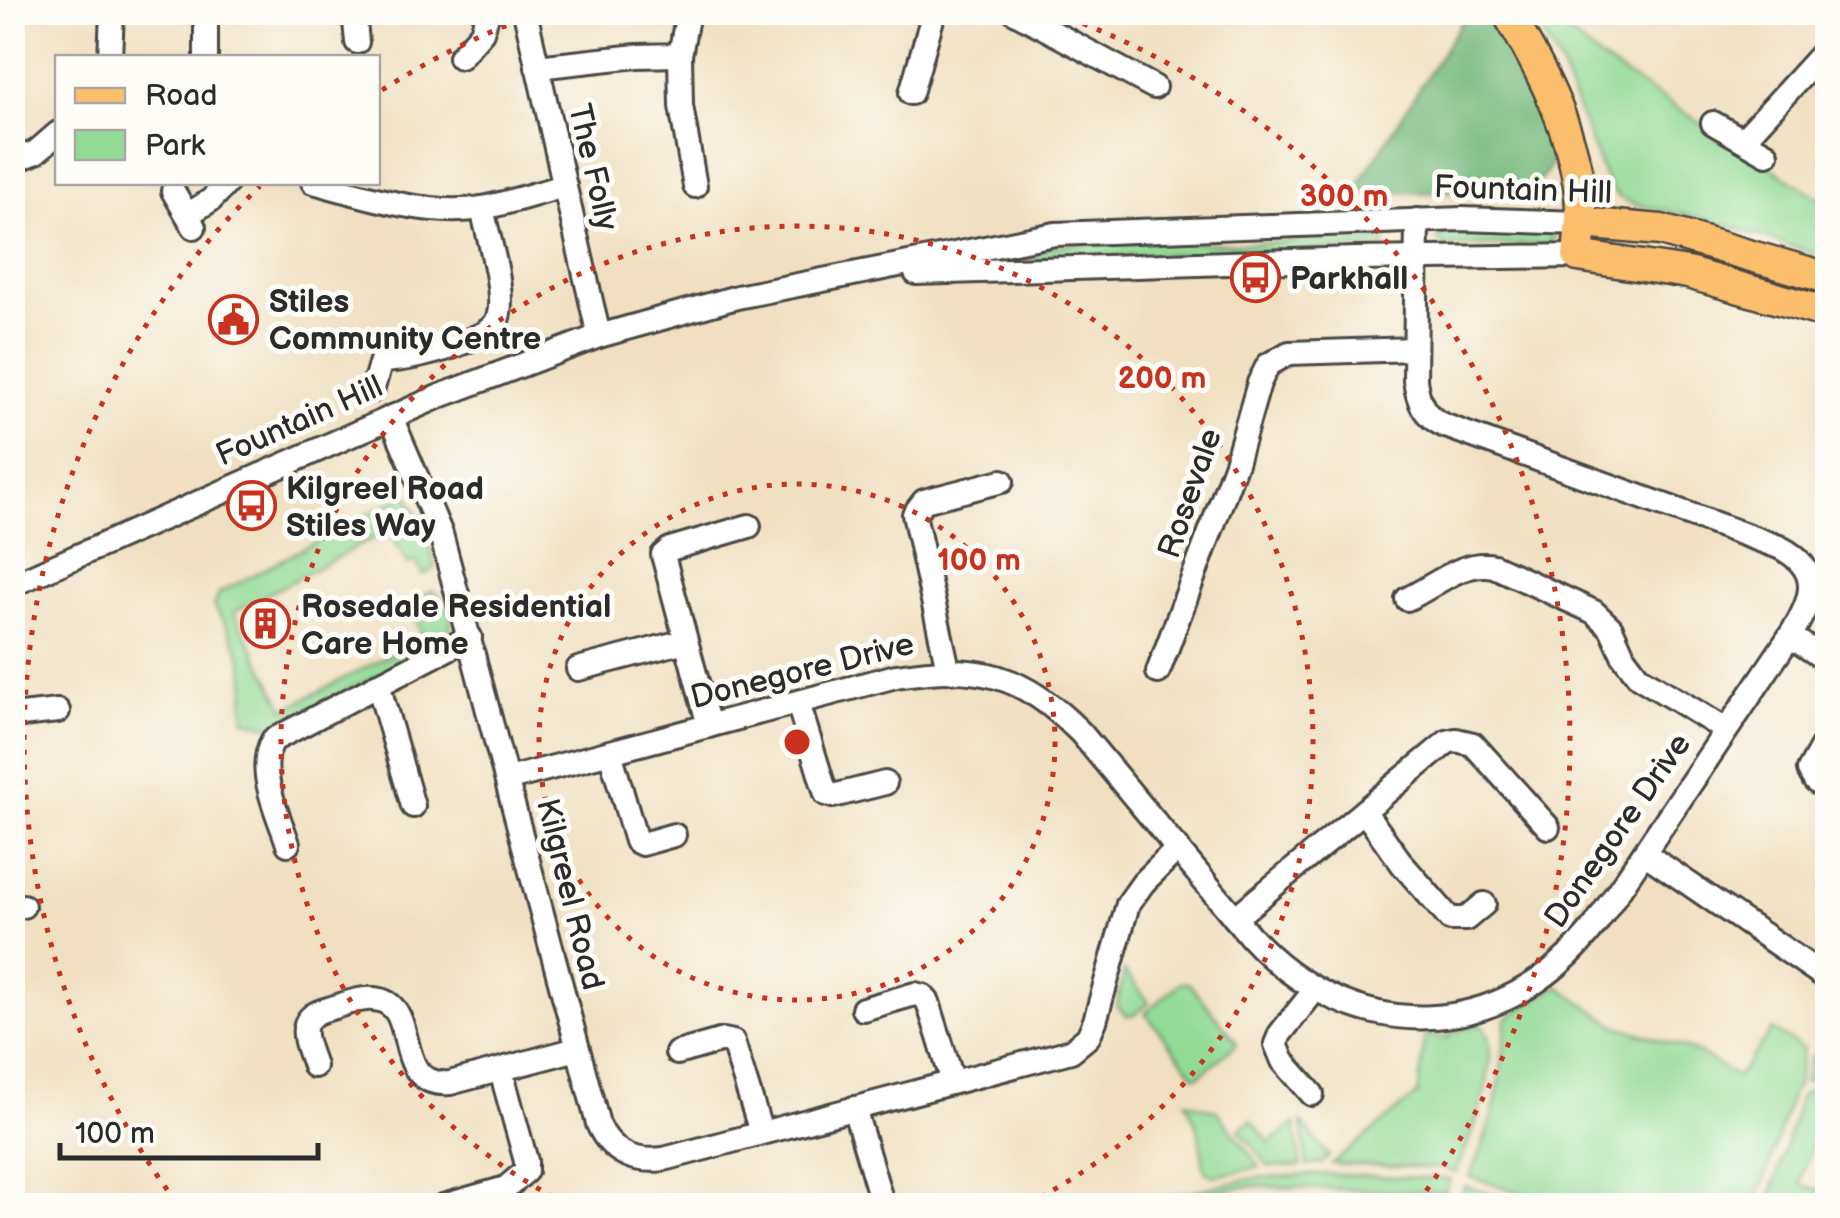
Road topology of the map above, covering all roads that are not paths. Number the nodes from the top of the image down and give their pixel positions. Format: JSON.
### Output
{"nodes":[{"id":1,"x":112,"y":12,"type":"edge"},
{"id":2,"x":206,"y":12,"type":"edge"},
{"id":3,"x":354,"y":12,"type":"edge"},
{"id":4,"x":488,"y":12,"type":"edge"},
{"id":5,"x":525,"y":12,"type":"edge"},
{"id":6,"x":688,"y":12,"type":"edge"},
{"id":7,"x":934,"y":12,"type":"edge"},
{"id":8,"x":1015,"y":12,"type":"edge"},
{"id":9,"x":1508,"y":12,"type":"edge"},
{"id":10,"x":357,"y":42,"type":"dead end"},
{"id":11,"x":1828,"y":46,"type":"edge"},
{"id":12,"x":110,"y":55,"type":"edge"},
{"id":13,"x":206,"y":55,"type":"edge"},
{"id":14,"x":459,"y":55,"type":"dead end"},
{"id":15,"x":680,"y":56,"type":"junction"},
{"id":16,"x":537,"y":67,"type":"junction"},
{"id":17,"x":1154,"y":87,"type":"dead end"},
{"id":18,"x":911,"y":93,"type":"dead end"},
{"id":19,"x":1714,"y":123,"type":"dead end"},
{"id":20,"x":55,"y":136,"type":"edge"},
{"id":21,"x":1742,"y":140,"type":"junction"},
{"id":22,"x":1767,"y":154,"type":"dead end"},
{"id":23,"x":12,"y":162,"type":"edge"},
{"id":24,"x":225,"y":185,"type":"edge"},
{"id":25,"x":325,"y":185,"type":"edge"},
{"id":26,"x":565,"y":186,"type":"junction"},
{"id":27,"x":694,"y":186,"type":"dead end"},
{"id":28,"x":173,"y":191,"type":"dead end"},
{"id":29,"x":482,"y":208,"type":"junction"},
{"id":30,"x":1416,"y":220,"type":"junction"},
{"id":31,"x":1580,"y":223,"type":"junction"},
{"id":32,"x":1578,"y":256,"type":"junction"},
{"id":33,"x":1415,"y":258,"type":"junction"},
{"id":34,"x":852,"y":274,"type":"junction"},
{"id":35,"x":1828,"y":278,"type":"edge"},
{"id":36,"x":1828,"y":314,"type":"edge"},
{"id":37,"x":599,"y":336,"type":"junction"},
{"id":38,"x":1415,"y":349,"type":"junction"},
{"id":39,"x":372,"y":391,"type":"dead end"},
{"id":40,"x":390,"y":416,"type":"junction"},
{"id":41,"x":1002,"y":481,"type":"dead end"},
{"id":42,"x":749,"y":526,"type":"dead end"},
{"id":43,"x":12,"y":586,"type":"edge"},
{"id":44,"x":1407,"y":599,"type":"dead end"},
{"id":45,"x":1790,"y":636,"type":"junction"},
{"id":46,"x":470,"y":638,"type":"junction"},
{"id":47,"x":684,"y":640,"type":"junction"},
{"id":48,"x":1828,"y":661,"type":"edge"},
{"id":49,"x":578,"y":668,"type":"dead end"},
{"id":50,"x":948,"y":669,"type":"junction"},
{"id":51,"x":1158,"y":672,"type":"dead end"},
{"id":52,"x":378,"y":684,"type":"junction"},
{"id":53,"x":798,"y":703,"type":"junction"},
{"id":54,"x":58,"y":711,"type":"dead end"},
{"id":55,"x":12,"y":716,"type":"edge"},
{"id":56,"x":709,"y":726,"type":"junction"},
{"id":57,"x":1726,"y":730,"type":"junction"},
{"id":58,"x":1828,"y":736,"type":"edge"},
{"id":59,"x":610,"y":752,"type":"junction"},
{"id":60,"x":509,"y":780,"type":"junction"},
{"id":61,"x":885,"y":783,"type":"dead end"},
{"id":62,"x":1828,"y":790,"type":"edge"},
{"id":63,"x":413,"y":806,"type":"dead end"},
{"id":64,"x":1364,"y":812,"type":"junction"},
{"id":65,"x":1548,"y":827,"type":"dead end"},
{"id":66,"x":674,"y":835,"type":"dead end"},
{"id":67,"x":288,"y":844,"type":"dead end"},
{"id":68,"x":1178,"y":848,"type":"junction"},
{"id":69,"x":1644,"y":853,"type":"junction"},
{"id":70,"x":1484,"y":904,"type":"dead end"},
{"id":71,"x":1235,"y":918,"type":"junction"},
{"id":72,"x":1828,"y":979,"type":"edge"},
{"id":73,"x":1314,"y":991,"type":"junction"},
{"id":74,"x":863,"y":1009,"type":"dead end"},
{"id":75,"x":578,"y":1049,"type":"junction"},
{"id":76,"x":678,"y":1053,"type":"dead end"},
{"id":77,"x":314,"y":1066,"type":"dead end"},
{"id":78,"x":501,"y":1071,"type":"junction"},
{"id":79,"x":953,"y":1082,"type":"junction"},
{"id":80,"x":1312,"y":1094,"type":"dead end"},
{"id":81,"x":854,"y":1108,"type":"junction"},
{"id":82,"x":762,"y":1132,"type":"junction"},
{"id":83,"x":443,"y":1206,"type":"edge"},
{"id":84,"x":884,"y":1206,"type":"edge"}],
"edges":[{"from":1,"to":12,"type":"street"},
{"from":2,"to":13,"type":"street"},
{"from":3,"to":10,"type":"street"},
{"from":4,"to":14,"type":"street"},
{"from":5,"to":16,"type":"street","name":"The Folly"},
{"from":6,"to":15,"type":"street"},
{"from":7,"to":18,"type":"street"},
{"from":8,"to":17,"type":"street"},
{"from":9,"to":31,"type":"main road"},
{"from":11,"to":21,"type":"street"},
{"from":15,"to":16,"type":"street"},
{"from":15,"to":27,"type":"street"},
{"from":16,"to":26,"type":"street","name":"The Folly"},
{"from":19,"to":21,"type":"street"},
{"from":20,"to":23,"type":"street"},
{"from":21,"to":22,"type":"street"},
{"from":24,"to":28,"type":"street"},
{"from":25,"to":29,"type":"street"},
{"from":26,"to":29,"type":"street"},
{"from":26,"to":37,"type":"street","name":"The Folly"},
{"from":29,"to":39,"type":"street"},
{"from":30,"to":31,"type":"street","name":"Fountain Hill"},
{"from":30,"to":33,"type":"street","name":"Donegore Drive"},
{"from":30,"to":34,"type":"street","name":"Fountain Hill"},
{"from":31,"to":32,"type":"main road"},
{"from":31,"to":35,"type":"main road","name":"Fountain Hill"},
{"from":32,"to":33,"type":"street","name":"Fountain Hill"},
{"from":32,"to":36,"type":"main road","name":"Fountain Hill"},
{"from":33,"to":34,"type":"street","name":"Fountain Hill"},
{"from":33,"to":38,"type":"street","name":"Donegore Drive"},
{"from":34,"to":37,"type":"street","name":"Fountain Hill"},
{"from":37,"to":40,"type":"street","name":"Fountain Hill"},
{"from":38,"to":45,"type":"street","name":"Donegore Drive"},
{"from":38,"to":51,"type":"street","name":"Rosevale"},
{"from":40,"to":43,"type":"street","name":"Fountain Hill"},
{"from":40,"to":46,"type":"street","name":"Kilgreel Road"},
{"from":41,"to":50,"type":"street"},
{"from":42,"to":47,"type":"street"},
{"from":44,"to":57,"type":"street"},
{"from":45,"to":48,"type":"street"},
{"from":45,"to":57,"type":"street","name":"Donegore Drive"},
{"from":46,"to":52,"type":"street"},
{"from":46,"to":60,"type":"street","name":"Kilgreel Road"},
{"from":47,"to":49,"type":"street"},
{"from":47,"to":56,"type":"street"},
{"from":50,"to":53,"type":"street","name":"Donegore Drive"},
{"from":50,"to":68,"type":"street","name":"Donegore Drive"},
{"from":52,"to":63,"type":"street"},
{"from":52,"to":67,"type":"street"},
{"from":53,"to":56,"type":"street","name":"Donegore Drive"},
{"from":53,"to":61,"type":"street"},
{"from":54,"to":55,"type":"street"},
{"from":56,"to":59,"type":"street","name":"Donegore Drive"},
{"from":57,"to":69,"type":"street","name":"Donegore Drive"},
{"from":58,"to":62,"type":"street"},
{"from":59,"to":60,"type":"street","name":"Donegore Drive"},
{"from":59,"to":66,"type":"street"},
{"from":60,"to":75,"type":"street","name":"Kilgreel Road"},
{"from":64,"to":65,"type":"street"},
{"from":64,"to":70,"type":"street"},
{"from":64,"to":71,"type":"street"},
{"from":68,"to":71,"type":"street","name":"Donegore Drive"},
{"from":68,"to":79,"type":"street","name":"Kilgreel Road"},
{"from":69,"to":72,"type":"street"},
{"from":69,"to":73,"type":"street","name":"Donegore Drive"},
{"from":71,"to":73,"type":"street","name":"Donegore Drive"},
{"from":73,"to":80,"type":"street"},
{"from":74,"to":79,"type":"street"},
{"from":75,"to":78,"type":"street"},
{"from":75,"to":82,"type":"street","name":"Kilgreel Road"},
{"from":76,"to":82,"type":"street"},
{"from":77,"to":78,"type":"street"},
{"from":78,"to":83,"type":"street"},
{"from":79,"to":81,"type":"street","name":"Kilgreel Road"},
{"from":81,"to":82,"type":"street","name":"Kilgreel Road"},
{"from":81,"to":84,"type":"street"}]}
